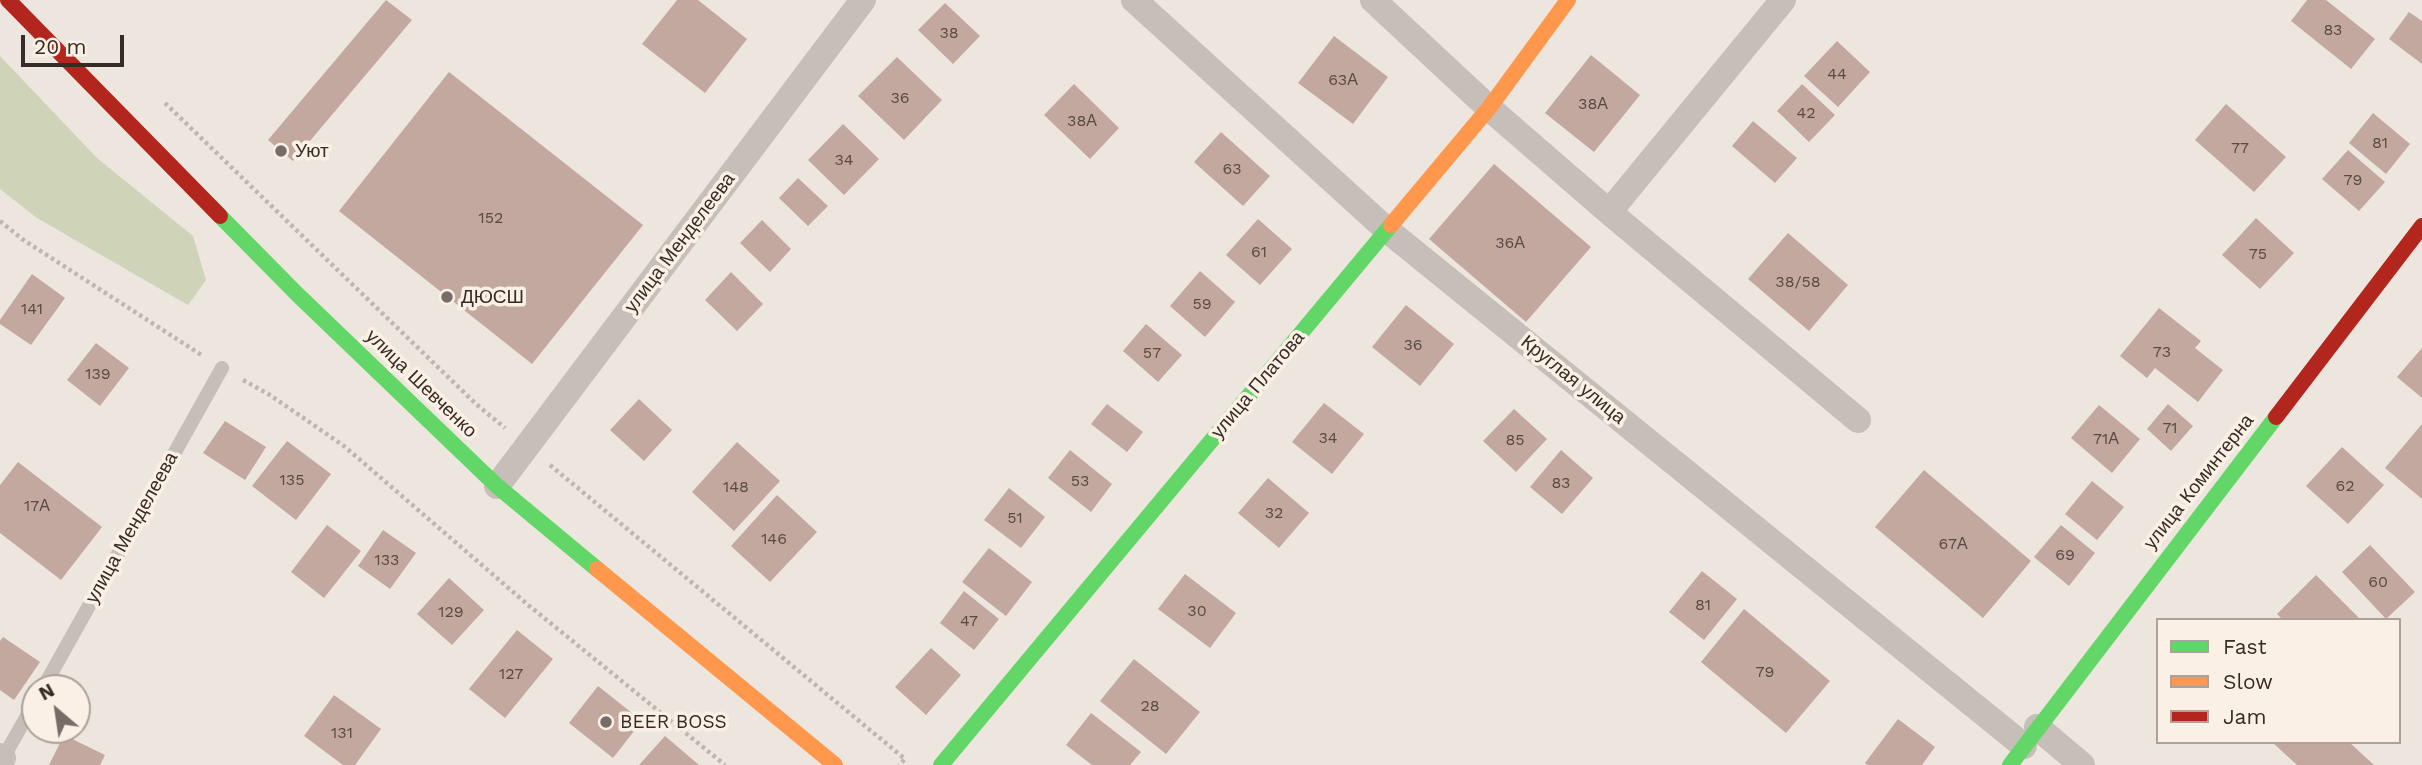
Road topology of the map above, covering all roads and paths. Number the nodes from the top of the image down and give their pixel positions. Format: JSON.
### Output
{"nodes":[{"id":1,"x":8,"y":0,"type":"edge"},
{"id":2,"x":1134,"y":0,"type":"edge"},
{"id":3,"x":1373,"y":0,"type":"edge"},
{"id":4,"x":1568,"y":0,"type":"edge"},
{"id":5,"x":1783,"y":0,"type":"edge"},
{"id":6,"x":858,"y":2,"type":"edge"},
{"id":7,"x":158,"y":96,"type":"dead end"},
{"id":8,"x":1489,"y":108,"type":"junction"},
{"id":9,"x":1609,"y":212,"type":"junction"},
{"id":10,"x":0,"y":220,"type":"edge"},
{"id":11,"x":2422,"y":226,"type":"edge"},
{"id":12,"x":1387,"y":230,"type":"junction"},
{"id":13,"x":222,"y":368,"type":"junction"},
{"id":14,"x":1858,"y":420,"type":"dead end"},
{"id":15,"x":526,"y":446,"type":"junction"},
{"id":16,"x":497,"y":486,"type":"junction"},
{"id":17,"x":51,"y":674,"type":"edge"},
{"id":18,"x":21,"y":725,"type":"edge"},
{"id":19,"x":2024,"y":746,"type":"edge"},
{"id":20,"x":1,"y":759,"type":"edge"},
{"id":21,"x":724,"y":765,"type":"edge"},
{"id":22,"x":835,"y":765,"type":"edge"},
{"id":23,"x":899,"y":765,"type":"edge"},
{"id":24,"x":941,"y":765,"type":"edge"},
{"id":25,"x":2082,"y":765,"type":"edge"}],
"edges":[{"from":1,"to":16,"type":"street","name":"улица Шевченко"},
{"from":2,"to":12,"type":"street","name":"Круглая улица"},
{"from":3,"to":8,"type":"street"},
{"from":4,"to":8,"type":"street","name":"улица Платова"},
{"from":5,"to":9,"type":"street"},
{"from":6,"to":15,"type":"street","name":"улица Менделеева"},
{"from":7,"to":15,"type":"path"},
{"from":8,"to":9,"type":"street"},
{"from":8,"to":12,"type":"street","name":"улица Платова"},
{"from":9,"to":14,"type":"street"},
{"from":10,"to":13,"type":"path"},
{"from":11,"to":19,"type":"street","name":"улица Коминтерна"},
{"from":12,"to":19,"type":"street","name":"Круглая улица"},
{"from":12,"to":24,"type":"street","name":"улица Платова"},
{"from":13,"to":17,"type":"lane","name":"улица Менделеева"},
{"from":13,"to":21,"type":"path"},
{"from":15,"to":16,"type":"street","name":"улица Менделеева"},
{"from":15,"to":23,"type":"path"},
{"from":16,"to":22,"type":"street","name":"улица Шевченко"},
{"from":18,"to":20,"type":"lane"},
{"from":19,"to":25,"type":"street","name":"Круглая улица"}]}
